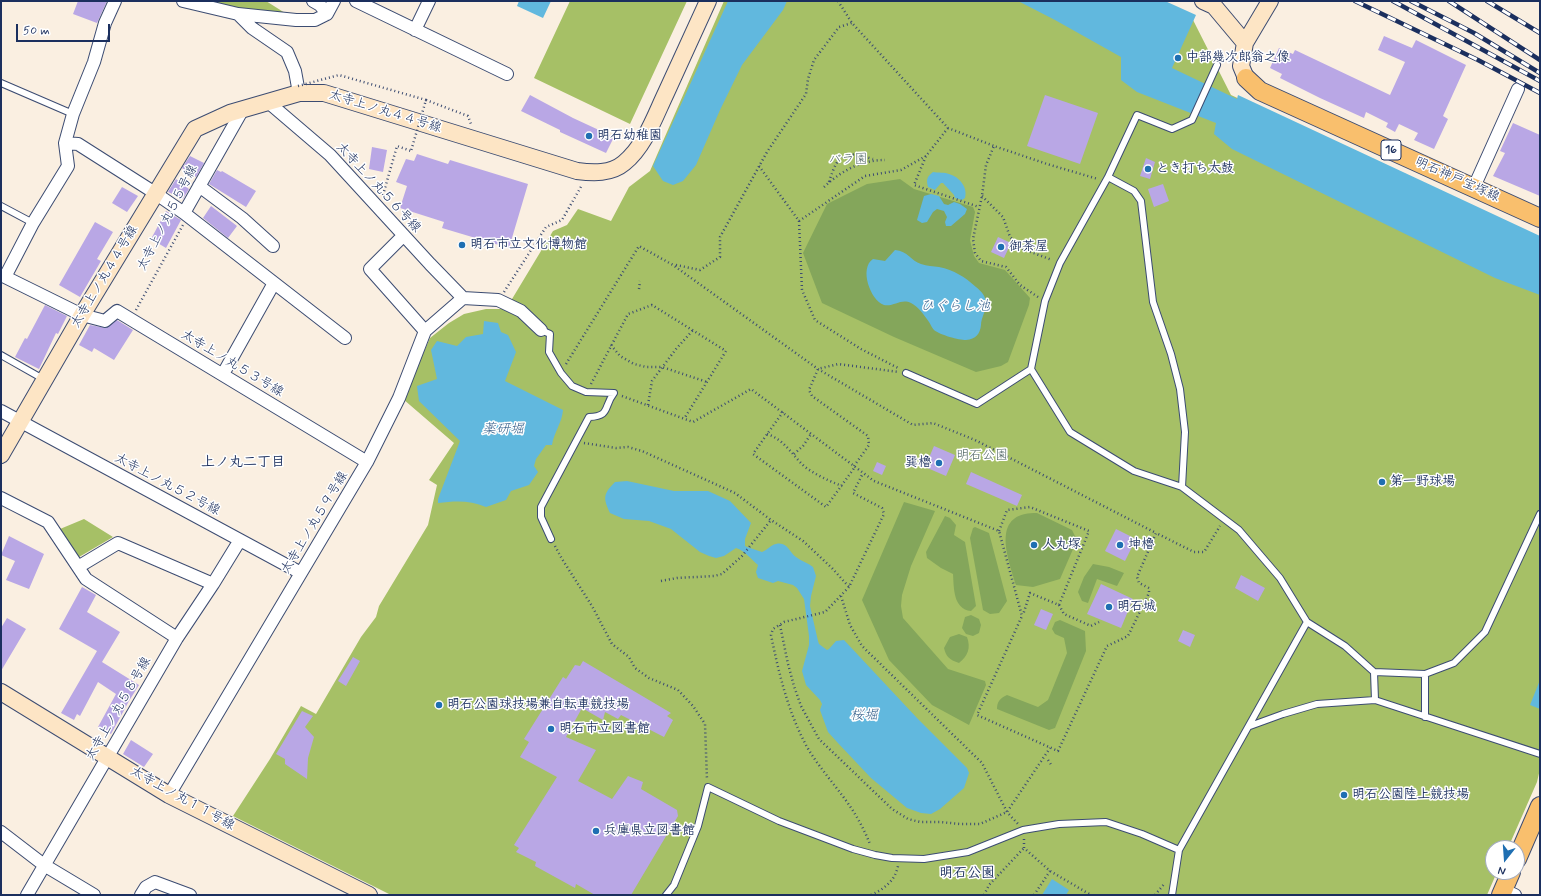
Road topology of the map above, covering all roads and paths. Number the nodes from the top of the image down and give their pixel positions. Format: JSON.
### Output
{"nodes":[{"id":1,"x":115,"y":1,"type":"edge"},
{"id":2,"x":183,"y":1,"type":"edge"},
{"id":3,"x":313,"y":1,"type":"edge"},
{"id":4,"x":334,"y":1,"type":"edge"},
{"id":5,"x":356,"y":1,"type":"edge"},
{"id":6,"x":429,"y":1,"type":"edge"},
{"id":7,"x":708,"y":1,"type":"edge"},
{"id":8,"x":838,"y":1,"type":"edge"},
{"id":9,"x":1203,"y":1,"type":"edge"},
{"id":10,"x":1270,"y":1,"type":"edge"},
{"id":11,"x":238,"y":14,"type":"junction"},
{"id":12,"x":327,"y":14,"type":"junction"},
{"id":13,"x":852,"y":23,"type":"junction"},
{"id":14,"x":415,"y":30,"type":"junction"},
{"id":15,"x":1245,"y":43,"type":"junction"},
{"id":16,"x":1217,"y":65,"type":"dead end"},
{"id":17,"x":507,"y":74,"type":"dead end"},
{"id":18,"x":1246,"y":78,"type":"joint"},
{"id":19,"x":1,"y":83,"type":"edge"},
{"id":20,"x":299,"y":89,"type":"junction"},
{"id":21,"x":1518,"y":89,"type":"dead end"},
{"id":22,"x":426,"y":100,"type":"junction"},
{"id":23,"x":268,"y":102,"type":"junction"},
{"id":24,"x":243,"y":109,"type":"junction"},
{"id":25,"x":73,"y":114,"type":"junction"},
{"id":26,"x":948,"y":128,"type":"junction"},
{"id":27,"x":476,"y":140,"type":"junction"},
{"id":28,"x":65,"y":142,"type":"junction"},
{"id":29,"x":994,"y":146,"type":"junction"},
{"id":30,"x":926,"y":156,"type":"junction"},
{"id":31,"x":874,"y":160,"type":"junction"},
{"id":32,"x":885,"y":160,"type":"dead end"},
{"id":33,"x":759,"y":166,"type":"junction"},
{"id":34,"x":589,"y":172,"type":"junction"},
{"id":35,"x":1107,"y":179,"type":"junction"},
{"id":36,"x":829,"y":182,"type":"junction"},
{"id":37,"x":199,"y":186,"type":"junction"},
{"id":38,"x":824,"y":187,"type":"dead end"},
{"id":39,"x":1474,"y":187,"type":"junction"},
{"id":40,"x":155,"y":193,"type":"junction"},
{"id":41,"x":982,"y":196,"type":"junction"},
{"id":42,"x":1,"y":206,"type":"edge"},
{"id":43,"x":979,"y":207,"type":"junction"},
{"id":44,"x":380,"y":209,"type":"junction"},
{"id":45,"x":184,"y":213,"type":"junction"},
{"id":46,"x":1540,"y":218,"type":"edge"},
{"id":47,"x":799,"y":221,"type":"junction"},
{"id":48,"x":33,"y":223,"type":"junction"},
{"id":49,"x":403,"y":236,"type":"junction"},
{"id":50,"x":273,"y":246,"type":"dead end"},
{"id":51,"x":1060,"y":263,"type":"junction"},
{"id":52,"x":673,"y":264,"type":"junction"},
{"id":53,"x":3,"y":276,"type":"edge"},
{"id":54,"x":640,"y":281,"type":"dead end"},
{"id":55,"x":274,"y":283,"type":"junction"},
{"id":56,"x":639,"y":289,"type":"dead end"},
{"id":57,"x":463,"y":298,"type":"junction"},
{"id":58,"x":498,"y":300,"type":"junction"},
{"id":59,"x":1045,"y":301,"type":"junction"},
{"id":60,"x":82,"y":315,"type":"junction"},
{"id":61,"x":130,"y":319,"type":"junction"},
{"id":62,"x":425,"y":330,"type":"junction"},
{"id":63,"x":541,"y":330,"type":"joint"},
{"id":64,"x":693,"y":330,"type":"junction"},
{"id":65,"x":345,"y":338,"type":"dead end"},
{"id":66,"x":610,"y":345,"type":"junction"},
{"id":67,"x":1,"y":355,"type":"edge"},
{"id":68,"x":662,"y":367,"type":"junction"},
{"id":69,"x":818,"y":369,"type":"junction"},
{"id":70,"x":1031,"y":369,"type":"junction"},
{"id":71,"x":561,"y":373,"type":"junction"},
{"id":72,"x":906,"y":373,"type":"junction"},
{"id":73,"x":223,"y":374,"type":"junction"},
{"id":74,"x":45,"y":380,"type":"junction"},
{"id":75,"x":707,"y":382,"type":"junction"},
{"id":76,"x":586,"y":392,"type":"junction"},
{"id":77,"x":614,"y":393,"type":"junction"},
{"id":78,"x":648,"y":405,"type":"junction"},
{"id":79,"x":1,"y":411,"type":"edge"},
{"id":80,"x":783,"y":412,"type":"junction"},
{"id":81,"x":684,"y":419,"type":"junction"},
{"id":82,"x":20,"y":422,"type":"junction"},
{"id":83,"x":767,"y":434,"type":"junction"},
{"id":84,"x":812,"y":434,"type":"junction"},
{"id":85,"x":576,"y":441,"type":"junction"},
{"id":86,"x":794,"y":454,"type":"junction"},
{"id":87,"x":1,"y":455,"type":"edge"},
{"id":88,"x":367,"y":462,"type":"junction"},
{"id":89,"x":855,"y":466,"type":"junction"},
{"id":90,"x":863,"y":473,"type":"junction"},
{"id":91,"x":842,"y":486,"type":"junction"},
{"id":92,"x":1182,"y":487,"type":"junction"},
{"id":93,"x":1,"y":498,"type":"edge"},
{"id":94,"x":1540,"y":514,"type":"edge"},
{"id":95,"x":771,"y":520,"type":"junction"},
{"id":96,"x":1224,"y":520,"type":"junction"},
{"id":97,"x":999,"y":531,"type":"junction"},
{"id":98,"x":1156,"y":533,"type":"junction"},
{"id":99,"x":551,"y":539,"type":"joint"},
{"id":100,"x":240,"y":540,"type":"junction"},
{"id":101,"x":78,"y":567,"type":"junction"},
{"id":102,"x":301,"y":573,"type":"junction"},
{"id":103,"x":661,"y":581,"type":"dead end"},
{"id":104,"x":213,"y":584,"type":"junction"},
{"id":105,"x":849,"y":587,"type":"junction"},
{"id":106,"x":841,"y":596,"type":"junction"},
{"id":107,"x":1059,"y":605,"type":"junction"},
{"id":108,"x":1022,"y":616,"type":"junction"},
{"id":109,"x":1099,"y":622,"type":"dead end"},
{"id":110,"x":1307,"y":622,"type":"junction"},
{"id":111,"x":780,"y":625,"type":"junction"},
{"id":112,"x":177,"y":638,"type":"junction"},
{"id":113,"x":1374,"y":672,"type":"junction"},
{"id":114,"x":1425,"y":674,"type":"junction"},
{"id":115,"x":1,"y":692,"type":"edge"},
{"id":116,"x":1375,"y":700,"type":"junction"},
{"id":117,"x":1425,"y":717,"type":"junction"},
{"id":118,"x":1250,"y":726,"type":"junction"},
{"id":119,"x":1050,"y":748,"type":"junction"},
{"id":120,"x":1540,"y":754,"type":"edge"},
{"id":121,"x":108,"y":758,"type":"junction"},
{"id":122,"x":1048,"y":760,"type":"dead end"},
{"id":123,"x":1052,"y":766,"type":"dead end"},
{"id":124,"x":708,"y":787,"type":"junction"},
{"id":125,"x":169,"y":795,"type":"junction"},
{"id":126,"x":1540,"y":806,"type":"edge"},
{"id":127,"x":1007,"y":812,"type":"junction"},
{"id":128,"x":1023,"y":830,"type":"junction"},
{"id":129,"x":1,"y":832,"type":"edge"},
{"id":130,"x":1525,"y":841,"type":"edge"},
{"id":131,"x":1024,"y":848,"type":"junction"},
{"id":132,"x":1179,"y":850,"type":"junction"},
{"id":133,"x":875,"y":855,"type":"junction"},
{"id":134,"x":900,"y":858,"type":"junction"},
{"id":135,"x":44,"y":865,"type":"junction"},
{"id":136,"x":1050,"y":871,"type":"junction"},
{"id":137,"x":1509,"y":880,"type":"edge"},
{"id":138,"x":1507,"y":893,"type":"edge"},
{"id":139,"x":26,"y":895,"type":"edge"},
{"id":140,"x":94,"y":895,"type":"edge"},
{"id":141,"x":141,"y":895,"type":"edge"},
{"id":142,"x":190,"y":895,"type":"edge"},
{"id":143,"x":369,"y":895,"type":"edge"},
{"id":144,"x":666,"y":895,"type":"edge"},
{"id":145,"x":871,"y":895,"type":"edge"},
{"id":146,"x":984,"y":895,"type":"edge"},
{"id":147,"x":1034,"y":895,"type":"edge"},
{"id":148,"x":1091,"y":895,"type":"edge"},
{"id":149,"x":1172,"y":895,"type":"edge"}],
"edges":[{"from":1,"to":25,"type":"street"},
{"from":2,"to":11,"type":"street"},
{"from":3,"to":12,"type":"street"},
{"from":4,"to":12,"type":"street"},
{"from":5,"to":14,"type":"street"},
{"from":6,"to":14,"type":"street"},
{"from":7,"to":34,"type":"street","name":"太寺上ノ丸４４号線"},
{"from":8,"to":13,"type":"path"},
{"from":9,"to":15,"type":"street"},
{"from":10,"to":15,"type":"street"},
{"from":11,"to":12,"type":"street"},
{"from":11,"to":20,"type":"street"},
{"from":13,"to":26,"type":"path"},
{"from":13,"to":33,"type":"path"},
{"from":14,"to":17,"type":"street"},
{"from":15,"to":18,"type":"street"},
{"from":16,"to":35,"type":"lane"},
{"from":18,"to":39,"type":"main road","name":"明石神戸宝塚線","number":"16"},
{"from":19,"to":25,"type":"lane"},
{"from":20,"to":22,"type":"path","bridge":true},
{"from":20,"to":23,"type":"street","name":"太寺上ノ丸４４号線"},
{"from":20,"to":27,"type":"street","name":"太寺上ノ丸４４号線"},
{"from":21,"to":39,"type":"street"},
{"from":22,"to":27,"type":"path"},
{"from":22,"to":44,"type":"path","bridge":true},
{"from":23,"to":24,"type":"street","name":"太寺上ノ丸４４号線"},
{"from":23,"to":44,"type":"street","name":"太寺上ノ丸５６号線"},
{"from":24,"to":37,"type":"street","name":"太寺上ノ丸５５号線"},
{"from":24,"to":40,"type":"street","name":"太寺上ノ丸４４号線"},
{"from":25,"to":28,"type":"street"},
{"from":26,"to":29,"type":"path"},
{"from":26,"to":30,"type":"path"},
{"from":27,"to":34,"type":"street","name":"太寺上ノ丸４４号線"},
{"from":28,"to":40,"type":"street"},
{"from":28,"to":48,"type":"street"},
{"from":29,"to":35,"type":"path"},
{"from":29,"to":41,"type":"path"},
{"from":30,"to":43,"type":"path"},
{"from":30,"to":47,"type":"path"},
{"from":31,"to":32,"type":"path"},
{"from":31,"to":36,"type":"path"},
{"from":31,"to":36,"type":"path"},
{"from":33,"to":47,"type":"path"},
{"from":33,"to":52,"type":"path"},
{"from":34,"to":58,"type":"path"},
{"from":35,"to":51,"type":"lane"},
{"from":35,"to":92,"type":"lane"},
{"from":36,"to":38,"type":"path"},
{"from":37,"to":45,"type":"street","name":"太寺上ノ丸５５号線"},
{"from":37,"to":50,"type":"street"},
{"from":39,"to":46,"type":"main road","name":"明石神戸宝塚線","number":"16"},
{"from":40,"to":45,"type":"street"},
{"from":40,"to":60,"type":"street","name":"太寺上ノ丸４４号線"},
{"from":41,"to":43,"type":"path"},
{"from":41,"to":51,"type":"path"},
{"from":42,"to":48,"type":"lane"},
{"from":43,"to":59,"type":"path"},
{"from":44,"to":49,"type":"street","name":"太寺上ノ丸５６号線"},
{"from":45,"to":55,"type":"street"},
{"from":45,"to":61,"type":"path","name":"太寺上ノ丸５５号線"},
{"from":47,"to":72,"type":"path"},
{"from":48,"to":53,"type":"street"},
{"from":49,"to":57,"type":"street","name":"太寺上ノ丸５６号線"},
{"from":49,"to":62,"type":"street"},
{"from":51,"to":59,"type":"lane"},
{"from":52,"to":69,"type":"path"},
{"from":52,"to":71,"type":"path"},
{"from":53,"to":60,"type":"street"},
{"from":54,"to":56,"type":"path"},
{"from":55,"to":65,"type":"street"},
{"from":55,"to":73,"type":"street"},
{"from":57,"to":58,"type":"street"},
{"from":57,"to":62,"type":"street","name":"太寺上ノ丸５９号線"},
{"from":58,"to":63,"type":"street"},
{"from":59,"to":70,"type":"lane"},
{"from":60,"to":61,"type":"street","name":"太寺上ノ丸５３号線"},
{"from":60,"to":74,"type":"street","name":"太寺上ノ丸４４号線"},
{"from":61,"to":73,"type":"street","name":"太寺上ノ丸５３号線"},
{"from":62,"to":88,"type":"street","name":"太寺上ノ丸５９号線"},
{"from":63,"to":71,"type":"lane"},
{"from":64,"to":66,"type":"path"},
{"from":64,"to":68,"type":"path"},
{"from":64,"to":75,"type":"path"},
{"from":66,"to":68,"type":"path"},
{"from":66,"to":76,"type":"path"},
{"from":67,"to":74,"type":"lane"},
{"from":68,"to":75,"type":"path"},
{"from":68,"to":78,"type":"path"},
{"from":69,"to":72,"type":"path"},
{"from":69,"to":89,"type":"path"},
{"from":69,"to":98,"type":"path"},
{"from":70,"to":72,"type":"lane"},
{"from":70,"to":92,"type":"lane"},
{"from":71,"to":76,"type":"lane"},
{"from":73,"to":88,"type":"street","name":"太寺上ノ丸５３号線"},
{"from":74,"to":82,"type":"street","name":"太寺上ノ丸４４号線"},
{"from":75,"to":81,"type":"path"},
{"from":76,"to":77,"type":"lane"},
{"from":77,"to":78,"type":"path"},
{"from":77,"to":85,"type":"lane"},
{"from":78,"to":81,"type":"path"},
{"from":79,"to":82,"type":"street","name":"太寺上ノ丸５２号線"},
{"from":80,"to":81,"type":"path"},
{"from":80,"to":83,"type":"path"},
{"from":80,"to":84,"type":"path"},
{"from":82,"to":87,"type":"street","name":"太寺上ノ丸４４号線"},
{"from":82,"to":100,"type":"street","name":"太寺上ノ丸５２号線"},
{"from":83,"to":86,"type":"path"},
{"from":83,"to":91,"type":"path"},
{"from":84,"to":86,"type":"path"},
{"from":84,"to":89,"type":"path"},
{"from":85,"to":95,"type":"path"},
{"from":85,"to":99,"type":"lane"},
{"from":86,"to":91,"type":"path"},
{"from":88,"to":102,"type":"street","name":"太寺上ノ丸５９号線"},
{"from":89,"to":90,"type":"path"},
{"from":89,"to":91,"type":"path"},
{"from":90,"to":97,"type":"path"},
{"from":90,"to":105,"type":"path"},
{"from":92,"to":96,"type":"lane"},
{"from":93,"to":101,"type":"street"},
{"from":94,"to":114,"type":"lane"},
{"from":95,"to":103,"type":"path"},
{"from":95,"to":105,"type":"path"},
{"from":96,"to":98,"type":"path"},
{"from":96,"to":110,"type":"lane"},
{"from":97,"to":107,"type":"path"},
{"from":97,"to":108,"type":"path"},
{"from":98,"to":119,"type":"path"},
{"from":99,"to":124,"type":"path"},
{"from":100,"to":102,"type":"street","name":"太寺上ノ丸５２号線"},
{"from":100,"to":104,"type":"street","name":"太寺上ノ丸５８号線"},
{"from":101,"to":104,"type":"street"},
{"from":101,"to":112,"type":"street"},
{"from":102,"to":125,"type":"street","name":"太寺上ノ丸５９号線"},
{"from":104,"to":112,"type":"street","name":"太寺上ノ丸５８号線"},
{"from":105,"to":106,"type":"path"},
{"from":106,"to":111,"type":"path"},
{"from":106,"to":127,"type":"path"},
{"from":107,"to":108,"type":"path"},
{"from":107,"to":109,"type":"path"},
{"from":108,"to":119,"type":"path"},
{"from":110,"to":113,"type":"lane"},
{"from":110,"to":118,"type":"lane"},
{"from":111,"to":127,"type":"path"},
{"from":111,"to":133,"type":"path"},
{"from":112,"to":121,"type":"street","name":"太寺上ノ丸５８号線"},
{"from":113,"to":114,"type":"lane"},
{"from":113,"to":116,"type":"lane"},
{"from":114,"to":117,"type":"lane"},
{"from":115,"to":121,"type":"street","name":"太寺上ノ丸１１号線"},
{"from":116,"to":117,"type":"lane"},
{"from":116,"to":118,"type":"lane"},
{"from":117,"to":120,"type":"lane"},
{"from":118,"to":132,"type":"lane"},
{"from":119,"to":127,"type":"path"},
{"from":121,"to":125,"type":"street","name":"太寺上ノ丸１１号線"},
{"from":121,"to":135,"type":"street","name":"太寺上ノ丸５８号線"},
{"from":122,"to":123,"type":"path"},
{"from":124,"to":133,"type":"lane"},
{"from":124,"to":144,"type":"lane"},
{"from":125,"to":143,"type":"street","name":"太寺上ノ丸１１号線"},
{"from":126,"to":130,"type":"main road"},
{"from":127,"to":128,"type":"path"},
{"from":128,"to":131,"type":"path"},
{"from":128,"to":132,"type":"lane"},
{"from":128,"to":134,"type":"lane"},
{"from":129,"to":135,"type":"street"},
{"from":131,"to":136,"type":"path"},
{"from":131,"to":146,"type":"path"},
{"from":132,"to":149,"type":"lane"},
{"from":133,"to":134,"type":"lane"},
{"from":134,"to":145,"type":"path"},
{"from":135,"to":139,"type":"street","name":"太寺上ノ丸５８号線"},
{"from":135,"to":140,"type":"street"},
{"from":136,"to":147,"type":"path"},
{"from":136,"to":148,"type":"path"},
{"from":137,"to":138,"type":"main road"},
{"from":141,"to":142,"type":"street"}]}
